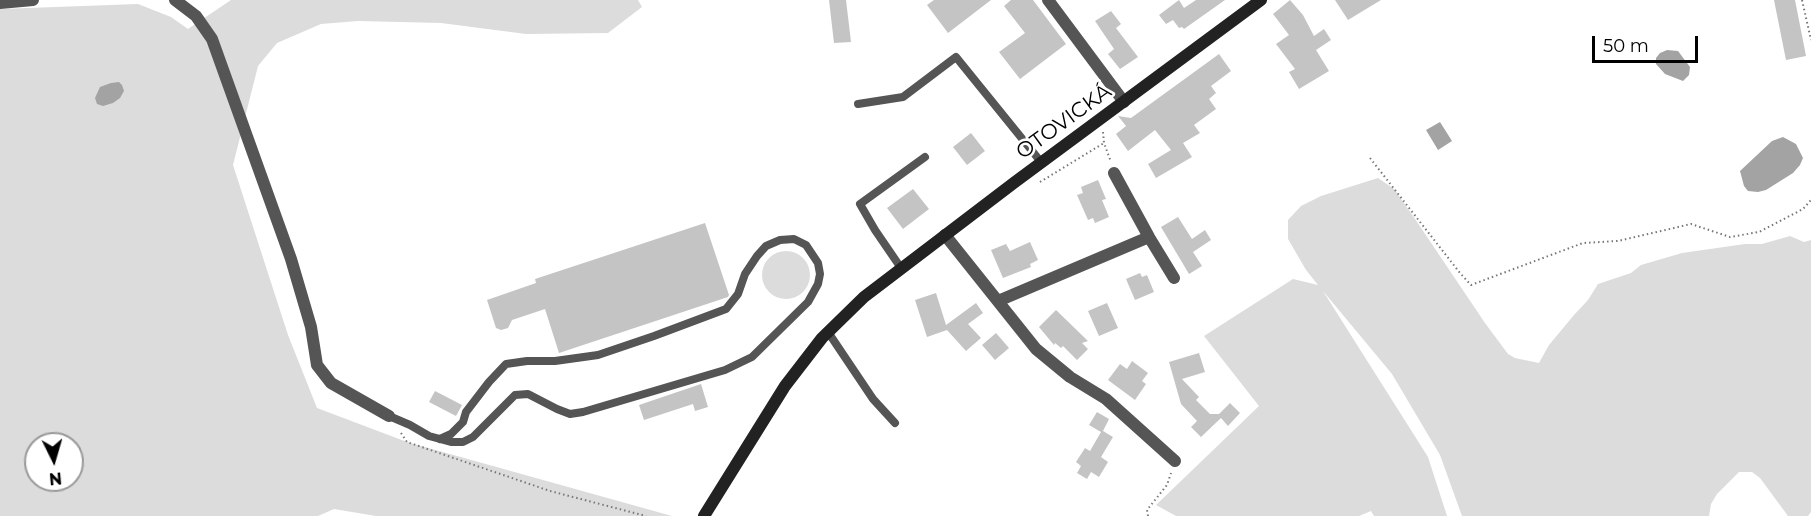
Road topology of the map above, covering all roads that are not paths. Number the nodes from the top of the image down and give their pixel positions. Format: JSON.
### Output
{"nodes":[{"id":1,"x":33,"y":0,"type":"edge"},
{"id":2,"x":174,"y":0,"type":"edge"},
{"id":3,"x":1048,"y":0,"type":"edge"},
{"id":4,"x":1261,"y":0,"type":"edge"},
{"id":5,"x":0,"y":3,"type":"edge"},
{"id":6,"x":1124,"y":102,"type":"junction"},
{"id":7,"x":858,"y":104,"type":"dead end"},
{"id":8,"x":926,"y":157,"type":"dead end"},
{"id":9,"x":1041,"y":162,"type":"junction"},
{"id":10,"x":1114,"y":173,"type":"road end"},
{"id":11,"x":945,"y":235,"type":"junction"},
{"id":12,"x":1149,"y":237,"type":"junction"},
{"id":13,"x":901,"y":268,"type":"junction"},
{"id":14,"x":1174,"y":278,"type":"dead end"},
{"id":15,"x":998,"y":302,"type":"junction"},
{"id":16,"x":828,"y":332,"type":"junction"},
{"id":17,"x":389,"y":416,"type":"joint"},
{"id":18,"x":895,"y":423,"type":"dead end"},
{"id":19,"x":440,"y":439,"type":"junction"},
{"id":20,"x":1175,"y":461,"type":"road end"},
{"id":21,"x":704,"y":516,"type":"edge"}],
"edges":[{"from":1,"to":5,"type":"street"},
{"from":2,"to":17,"type":"street"},
{"from":3,"to":6,"type":"street"},
{"from":4,"to":6,"type":"street","name":"OTOVICKÁ"},
{"from":6,"to":9,"type":"street","name":"OTOVICKÁ"},
{"from":7,"to":9,"type":"lane"},
{"from":8,"to":13,"type":"lane"},
{"from":9,"to":11,"type":"street","name":"OTOVICKÁ"},
{"from":10,"to":12,"type":"street"},
{"from":11,"to":13,"type":"street","name":"OTOVICKÁ"},
{"from":11,"to":15,"type":"street"},
{"from":12,"to":14,"type":"street"},
{"from":12,"to":15,"type":"street"},
{"from":13,"to":16,"type":"street","name":"OTOVICKÁ"},
{"from":15,"to":20,"type":"street"},
{"from":16,"to":18,"type":"lane"},
{"from":16,"to":21,"type":"street","name":"OTOVICKÁ"},
{"from":17,"to":19,"type":"lane"},
{"from":19,"to":19,"type":"lane"}]}
